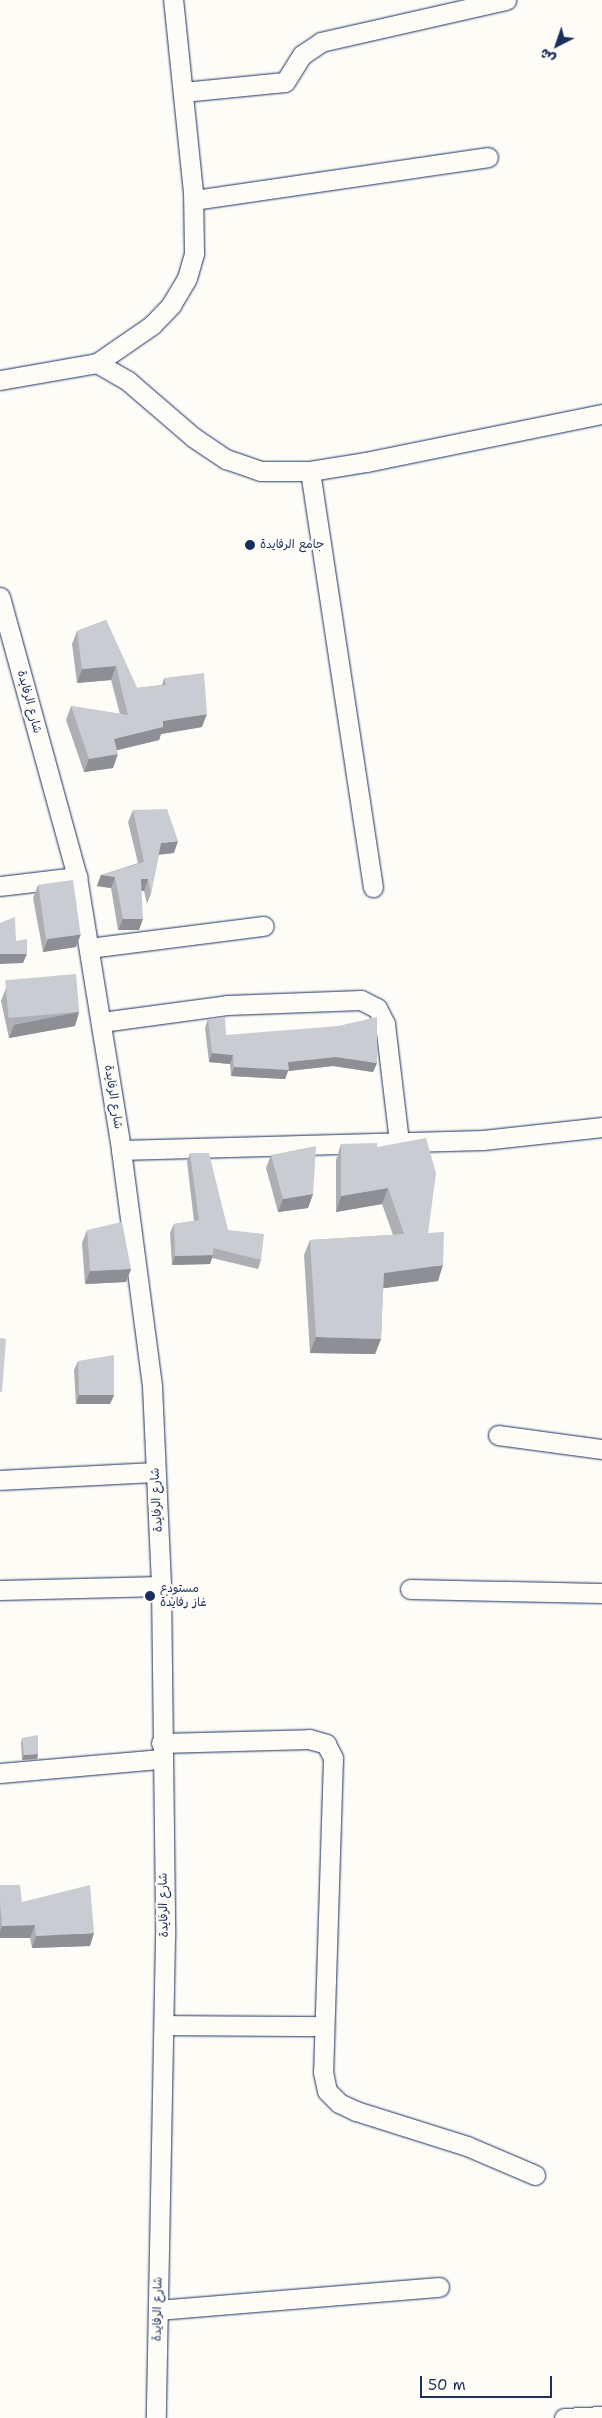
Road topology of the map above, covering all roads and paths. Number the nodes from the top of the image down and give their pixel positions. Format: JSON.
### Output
{"nodes":[{"id":1,"x":173,"y":0,"type":"edge"},
{"id":2,"x":506,"y":0,"type":"edge"},
{"id":3,"x":183,"y":92,"type":"junction"},
{"id":4,"x":488,"y":157,"type":"dead end"},
{"id":5,"x":194,"y":200,"type":"junction"},
{"id":6,"x":97,"y":363,"type":"junction"},
{"id":7,"x":0,"y":380,"type":"edge"},
{"id":8,"x":602,"y":414,"type":"edge"},
{"id":9,"x":310,"y":471,"type":"junction"},
{"id":10,"x":0,"y":597,"type":"edge"},
{"id":11,"x":77,"y":877,"type":"junction"},
{"id":12,"x":0,"y":886,"type":"edge"},
{"id":13,"x":373,"y":887,"type":"dead end"},
{"id":14,"x":264,"y":926,"type":"dead end"},
{"id":15,"x":89,"y":948,"type":"junction"},
{"id":16,"x":102,"y":1022,"type":"junction"},
{"id":17,"x":602,"y":1127,"type":"edge"},
{"id":18,"x":399,"y":1141,"type":"junction"},
{"id":19,"x":121,"y":1150,"type":"junction"},
{"id":20,"x":498,"y":1435,"type":"dead end"},
{"id":21,"x":602,"y":1449,"type":"edge"},
{"id":22,"x":156,"y":1472,"type":"junction"},
{"id":23,"x":0,"y":1480,"type":"edge"},
{"id":24,"x":161,"y":1586,"type":"junction"},
{"id":25,"x":410,"y":1588,"type":"dead end"},
{"id":26,"x":0,"y":1590,"type":"edge"},
{"id":27,"x":602,"y":1593,"type":"edge"},
{"id":28,"x":161,"y":1751,"type":"junction"},
{"id":29,"x":0,"y":1773,"type":"edge"},
{"id":30,"x":164,"y":2025,"type":"junction"},
{"id":31,"x":324,"y":2026,"type":"junction"},
{"id":32,"x":535,"y":2175,"type":"dead end"},
{"id":33,"x":439,"y":2287,"type":"dead end"},
{"id":34,"x":158,"y":2310,"type":"junction"},
{"id":35,"x":602,"y":2416,"type":"edge"},
{"id":36,"x":156,"y":2418,"type":"edge"},
{"id":37,"x":564,"y":2418,"type":"edge"}],
"edges":[{"from":1,"to":3,"type":"street"},
{"from":2,"to":3,"type":"street"},
{"from":3,"to":5,"type":"street"},
{"from":4,"to":5,"type":"street"},
{"from":5,"to":6,"type":"street"},
{"from":6,"to":7,"type":"street"},
{"from":6,"to":9,"type":"street"},
{"from":8,"to":9,"type":"street"},
{"from":9,"to":13,"type":"street"},
{"from":10,"to":11,"type":"street","name":"شارع الرفايدة"},
{"from":11,"to":12,"type":"street"},
{"from":11,"to":15,"type":"street","name":"شارع الرفايدة"},
{"from":14,"to":15,"type":"street"},
{"from":15,"to":16,"type":"street","name":"شارع الرفايدة"},
{"from":16,"to":18,"type":"street"},
{"from":16,"to":19,"type":"street","name":"شارع الرفايدة"},
{"from":17,"to":18,"type":"street"},
{"from":18,"to":19,"type":"street"},
{"from":19,"to":22,"type":"street","name":"شارع الرفايدة"},
{"from":20,"to":21,"type":"street"},
{"from":22,"to":23,"type":"street"},
{"from":22,"to":24,"type":"street","name":"شارع الرفايدة"},
{"from":24,"to":26,"type":"street"},
{"from":24,"to":28,"type":"street","name":"شارع الرفايدة"},
{"from":25,"to":27,"type":"street"},
{"from":28,"to":29,"type":"street"},
{"from":28,"to":30,"type":"street","name":"شارع الرفايدة"},
{"from":28,"to":31,"type":"street"},
{"from":30,"to":31,"type":"street"},
{"from":30,"to":34,"type":"street","name":"شارع الرفايدة"},
{"from":31,"to":32,"type":"street"},
{"from":33,"to":34,"type":"street"},
{"from":34,"to":36,"type":"street","name":"شارع الرفايدة"},
{"from":35,"to":37,"type":"street"}]}
